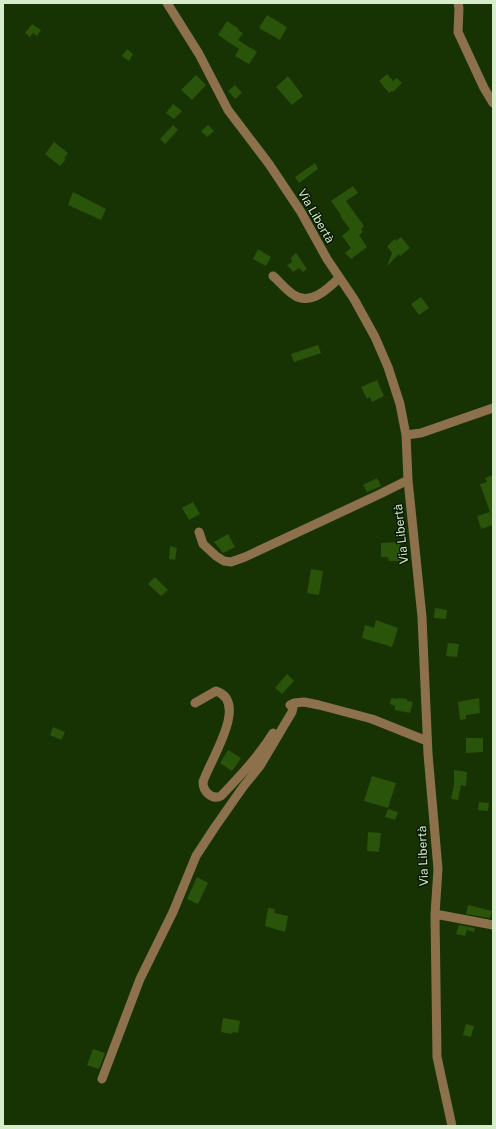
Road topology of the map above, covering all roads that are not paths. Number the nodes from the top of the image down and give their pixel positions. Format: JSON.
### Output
{"nodes":[{"id":1,"x":167,"y":3,"type":"edge"},
{"id":2,"x":458,"y":3,"type":"edge"},
{"id":3,"x":493,"y":103,"type":"edge"},
{"id":4,"x":273,"y":276,"type":"dead end"},
{"id":5,"x":339,"y":278,"type":"junction"},
{"id":6,"x":493,"y":408,"type":"edge"},
{"id":7,"x":406,"y":434,"type":"junction"},
{"id":8,"x":408,"y":480,"type":"junction"},
{"id":9,"x":199,"y":532,"type":"dead end"},
{"id":10,"x":195,"y":703,"type":"dead end"},
{"id":11,"x":294,"y":703,"type":"junction"},
{"id":12,"x":427,"y":741,"type":"junction"},
{"id":13,"x":435,"y":914,"type":"junction"},
{"id":14,"x":493,"y":925,"type":"edge"},
{"id":15,"x":102,"y":1079,"type":"dead end"},
{"id":16,"x":452,"y":1126,"type":"edge"}],
"edges":[{"from":1,"to":5,"type":"street","name":"Via Libertà"},
{"from":2,"to":3,"type":"street"},
{"from":4,"to":5,"type":"street"},
{"from":5,"to":7,"type":"street","name":"Via Libertà"},
{"from":6,"to":7,"type":"street"},
{"from":7,"to":8,"type":"street","name":"Via Libertà"},
{"from":8,"to":9,"type":"street"},
{"from":8,"to":12,"type":"street","name":"Via Libertà"},
{"from":10,"to":11,"type":"street"},
{"from":11,"to":12,"type":"street"},
{"from":11,"to":15,"type":"street"},
{"from":12,"to":13,"type":"street","name":"Via Libertà"},
{"from":13,"to":14,"type":"street"},
{"from":13,"to":16,"type":"street","name":"Via Libertà"}]}
